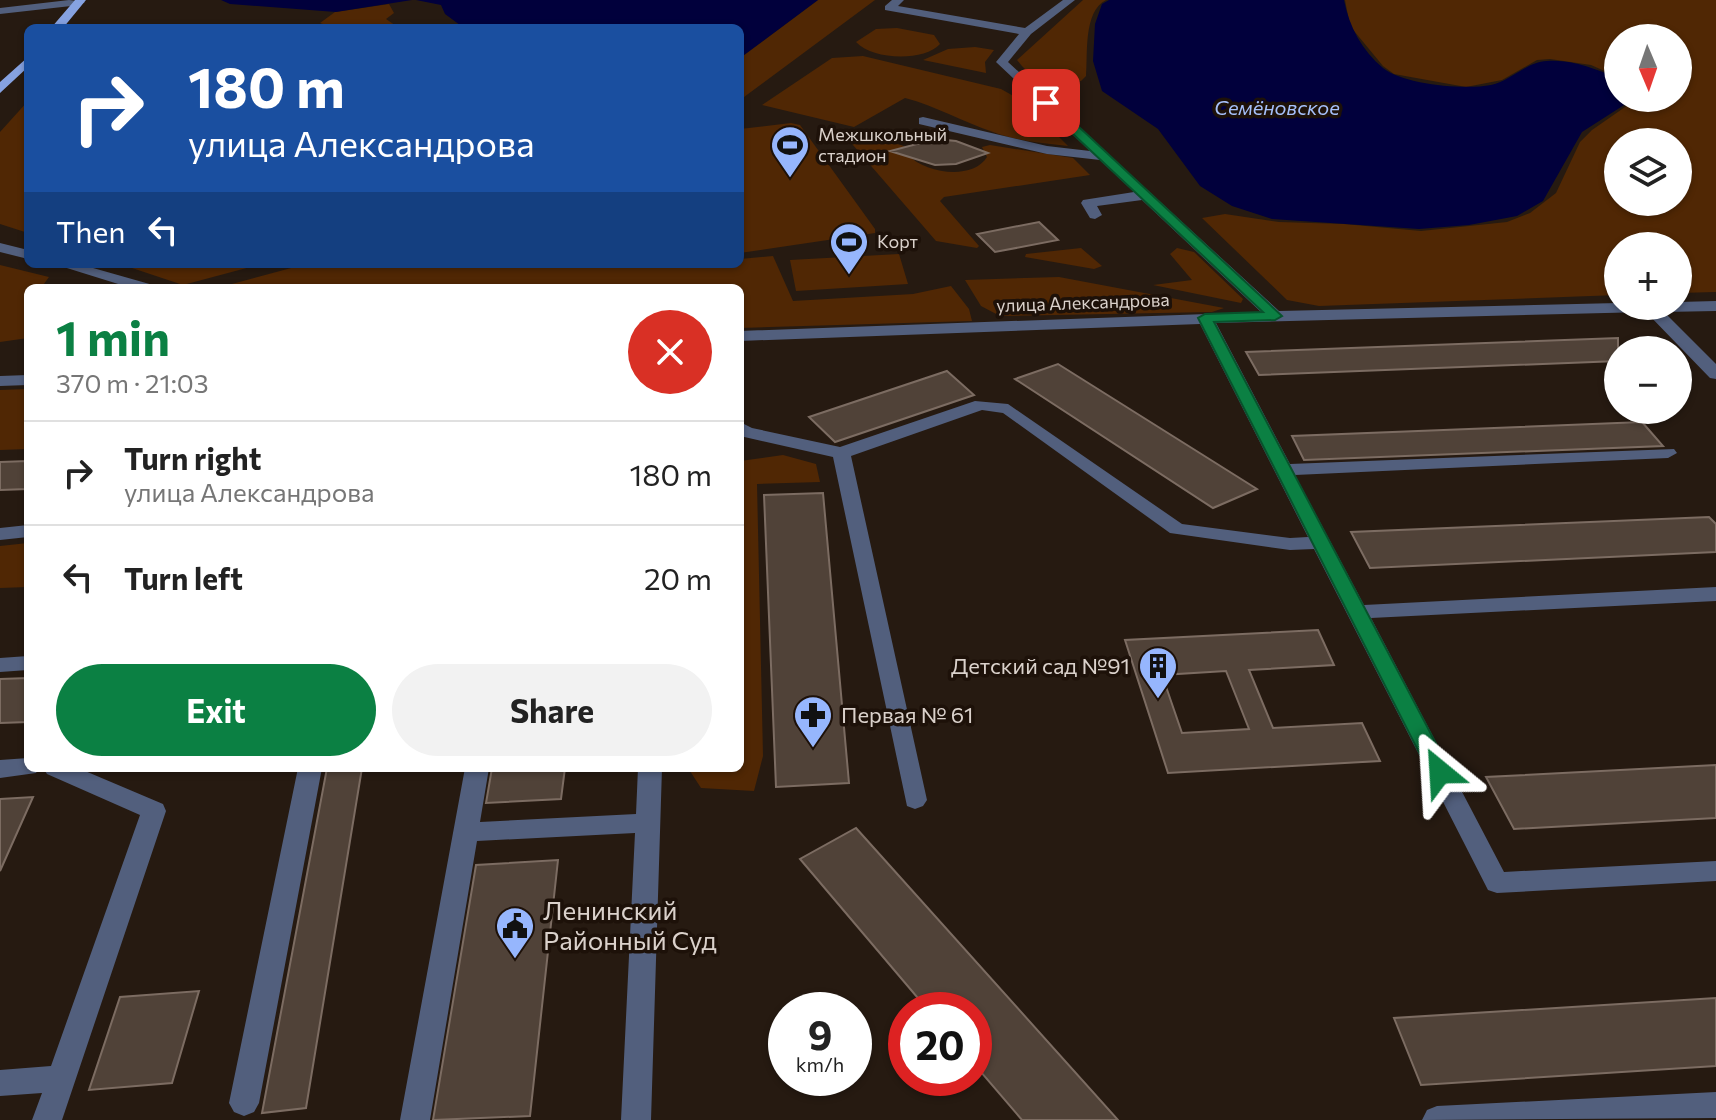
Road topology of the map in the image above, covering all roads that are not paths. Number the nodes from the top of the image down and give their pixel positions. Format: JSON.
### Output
{"nodes":[{"id":1,"x":26,"y":0,"type":"edge"},
{"id":2,"x":899,"y":0,"type":"edge"},
{"id":3,"x":1070,"y":0,"type":"edge"},
{"id":4,"x":81,"y":1,"type":"edge"},
{"id":5,"x":0,"y":10,"type":"edge"},
{"id":6,"x":61,"y":24,"type":"edge"},
{"id":7,"x":1027,"y":32,"type":"junction"},
{"id":8,"x":24,"y":64,"type":"edge"},
{"id":9,"x":0,"y":89,"type":"edge"},
{"id":10,"x":923,"y":121,"type":"dead end"},
{"id":11,"x":1106,"y":157,"type":"junction"},
{"id":12,"x":1146,"y":195,"type":"junction"},
{"id":13,"x":1095,"y":215,"type":"dead end"},
{"id":14,"x":0,"y":247,"type":"edge"},
{"id":15,"x":24,"y":254,"type":"edge"},
{"id":16,"x":76,"y":268,"type":"edge"},
{"id":17,"x":134,"y":284,"type":"edge"},
{"id":18,"x":1716,"y":306,"type":"edge"},
{"id":19,"x":1692,"y":307,"type":"edge"},
{"id":20,"x":1604,"y":310,"type":"edge"},
{"id":21,"x":1275,"y":316,"type":"junction"},
{"id":22,"x":1205,"y":318,"type":"junction"},
{"id":23,"x":1663,"y":320,"type":"edge"},
{"id":24,"x":744,"y":336,"type":"edge"},
{"id":25,"x":1713,"y":368,"type":"edge"},
{"id":26,"x":24,"y":380,"type":"edge"},
{"id":27,"x":0,"y":381,"type":"edge"},
{"id":28,"x":744,"y":430,"type":"edge"},
{"id":29,"x":841,"y":453,"type":"junction"},
{"id":30,"x":1668,"y":453,"type":"dead end"},
{"id":31,"x":1284,"y":470,"type":"junction"},
{"id":32,"x":24,"y":531,"type":"edge"},
{"id":33,"x":0,"y":534,"type":"edge"},
{"id":34,"x":1322,"y":542,"type":"junction"},
{"id":35,"x":1716,"y":594,"type":"edge"},
{"id":36,"x":1358,"y":612,"type":"junction"},
{"id":37,"x":24,"y":663,"type":"edge"},
{"id":38,"x":0,"y":665,"type":"edge"},
{"id":39,"x":24,"y":767,"type":"edge"},
{"id":40,"x":0,"y":769,"type":"edge"},
{"id":41,"x":64,"y":772,"type":"edge"},
{"id":42,"x":309,"y":772,"type":"edge"},
{"id":43,"x":476,"y":772,"type":"edge"},
{"id":44,"x":650,"y":772,"type":"edge"},
{"id":45,"x":915,"y":800,"type":"dead end"},
{"id":46,"x":649,"y":823,"type":"junction"},
{"id":47,"x":465,"y":832,"type":"junction"},
{"id":48,"x":1716,"y":871,"type":"edge"},
{"id":49,"x":63,"y":1078,"type":"junction"},
{"id":50,"x":0,"y":1083,"type":"edge"},
{"id":51,"x":244,"y":1103,"type":"dead end"},
{"id":52,"x":1716,"y":1105,"type":"edge"},
{"id":53,"x":47,"y":1120,"type":"edge"},
{"id":54,"x":415,"y":1120,"type":"edge"},
{"id":55,"x":636,"y":1120,"type":"edge"},
{"id":56,"x":1437,"y":1120,"type":"edge"}],
"edges":[{"from":1,"to":5,"type":"street"},
{"from":2,"to":7,"type":"street"},
{"from":3,"to":7,"type":"street"},
{"from":4,"to":5,"type":"street"},
{"from":4,"to":6,"type":"main road"},
{"from":7,"to":11,"type":"street"},
{"from":8,"to":9,"type":"main road"},
{"from":10,"to":11,"type":"street"},
{"from":11,"to":12,"type":"street"},
{"from":12,"to":13,"type":"street"},
{"from":12,"to":21,"type":"street"},
{"from":14,"to":15,"type":"street"},
{"from":16,"to":17,"type":"street"},
{"from":18,"to":19,"type":"street","name":"улица Александрова"},
{"from":20,"to":21,"type":"street","name":"улица Александрова"},
{"from":21,"to":22,"type":"street","name":"улица Александрова"},
{"from":22,"to":24,"type":"street","name":"улица Александрова"},
{"from":22,"to":31,"type":"street"},
{"from":23,"to":25,"type":"street"},
{"from":26,"to":27,"type":"street"},
{"from":28,"to":29,"type":"street"},
{"from":29,"to":34,"type":"street"},
{"from":29,"to":45,"type":"street"},
{"from":30,"to":31,"type":"street"},
{"from":31,"to":34,"type":"street"},
{"from":32,"to":33,"type":"street"},
{"from":34,"to":36,"type":"street"},
{"from":35,"to":36,"type":"street"},
{"from":36,"to":48,"type":"street"},
{"from":37,"to":38,"type":"street"},
{"from":39,"to":40,"type":"street"},
{"from":41,"to":49,"type":"street"},
{"from":42,"to":51,"type":"street"},
{"from":43,"to":47,"type":"street"},
{"from":44,"to":46,"type":"street"},
{"from":46,"to":47,"type":"street"},
{"from":46,"to":55,"type":"street"},
{"from":47,"to":54,"type":"street"},
{"from":49,"to":50,"type":"street"},
{"from":49,"to":53,"type":"street"},
{"from":52,"to":56,"type":"street"}]}
